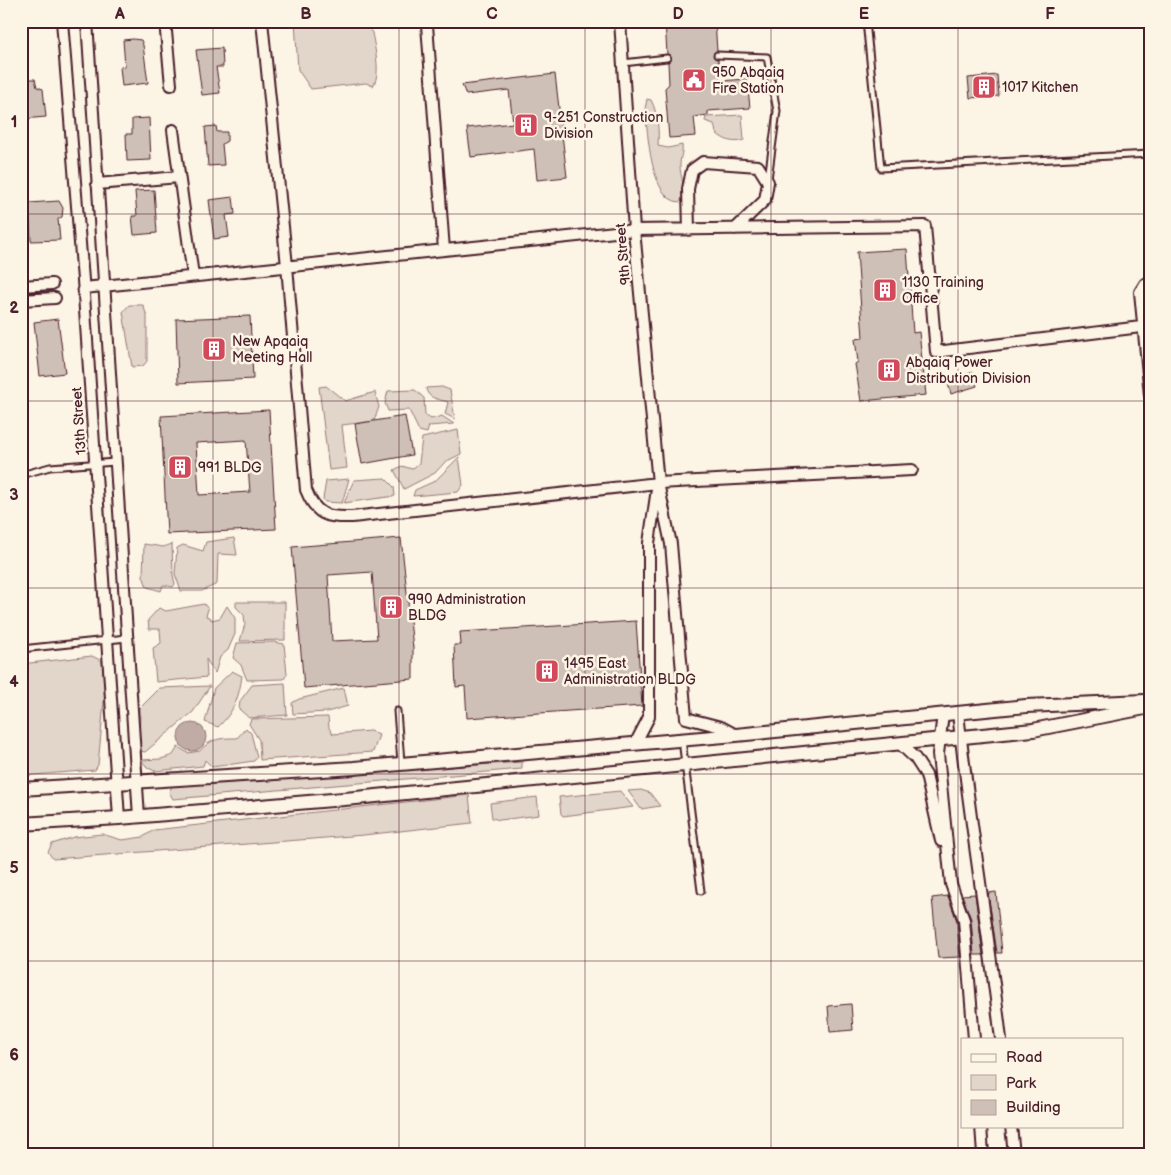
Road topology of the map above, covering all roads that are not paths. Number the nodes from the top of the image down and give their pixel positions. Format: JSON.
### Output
{"nodes":[{"id":1,"x":62,"y":21,"type":"edge"},
{"id":2,"x":88,"y":21,"type":"edge"},
{"id":3,"x":165,"y":21,"type":"edge"},
{"id":4,"x":262,"y":21,"type":"edge"},
{"id":5,"x":620,"y":21,"type":"edge"},
{"id":6,"x":866,"y":21,"type":"edge"},
{"id":7,"x":427,"y":25,"type":"dead end"},
{"id":8,"x":718,"y":55,"type":"dead end"},
{"id":9,"x":668,"y":58,"type":"dead end"},
{"id":10,"x":622,"y":63,"type":"junction"},
{"id":11,"x":171,"y":85,"type":"dead end"},
{"id":12,"x":174,"y":130,"type":"dead end"},
{"id":13,"x":1150,"y":154,"type":"edge"},
{"id":14,"x":179,"y":177,"type":"junction"},
{"id":15,"x":768,"y":182,"type":"junction"},
{"id":16,"x":97,"y":184,"type":"junction"},
{"id":17,"x":735,"y":229,"type":"junction"},
{"id":18,"x":634,"y":230,"type":"junction"},
{"id":19,"x":689,"y":230,"type":"junction"},
{"id":20,"x":444,"y":250,"type":"junction"},
{"id":21,"x":288,"y":266,"type":"junction"},
{"id":22,"x":193,"y":276,"type":"junction"},
{"id":23,"x":1150,"y":282,"type":"edge"},
{"id":24,"x":52,"y":284,"type":"dead end"},
{"id":25,"x":21,"y":286,"type":"edge"},
{"id":26,"x":103,"y":286,"type":"junction"},
{"id":27,"x":84,"y":288,"type":"junction"},
{"id":28,"x":55,"y":298,"type":"dead end"},
{"id":29,"x":21,"y":300,"type":"edge"},
{"id":30,"x":1142,"y":327,"type":"junction"},
{"id":31,"x":1150,"y":394,"type":"edge"},
{"id":32,"x":115,"y":462,"type":"junction"},
{"id":33,"x":95,"y":463,"type":"junction"},
{"id":34,"x":912,"y":470,"type":"dead end"},
{"id":35,"x":21,"y":475,"type":"edge"},
{"id":36,"x":658,"y":483,"type":"junction"},
{"id":37,"x":127,"y":638,"type":"junction"},
{"id":38,"x":107,"y":640,"type":"junction"},
{"id":39,"x":21,"y":649,"type":"edge"},
{"id":40,"x":1150,"y":701,"type":"edge"},
{"id":41,"x":1150,"y":707,"type":"edge"},
{"id":42,"x":396,"y":711,"type":"dead end"},
{"id":43,"x":958,"y":713,"type":"junction"},
{"id":44,"x":943,"y":714,"type":"junction"},
{"id":45,"x":736,"y":735,"type":"junction"},
{"id":46,"x":961,"y":737,"type":"junction"},
{"id":47,"x":682,"y":740,"type":"junction"},
{"id":48,"x":940,"y":740,"type":"junction"},
{"id":49,"x":635,"y":744,"type":"junction"},
{"id":50,"x":900,"y":744,"type":"junction"},
{"id":51,"x":401,"y":763,"type":"junction"},
{"id":52,"x":685,"y":765,"type":"junction"},
{"id":53,"x":137,"y":782,"type":"junction"},
{"id":54,"x":116,"y":783,"type":"junction"},
{"id":55,"x":21,"y":789,"type":"edge"},
{"id":56,"x":139,"y":817,"type":"junction"},
{"id":57,"x":119,"y":818,"type":"junction"},
{"id":58,"x":21,"y":824,"type":"edge"},
{"id":59,"x":951,"y":884,"type":"junction"},
{"id":60,"x":701,"y":891,"type":"dead end"},
{"id":61,"x":974,"y":1038,"type":"edge"},
{"id":62,"x":1001,"y":1038,"type":"edge"},
{"id":63,"x":981,"y":1128,"type":"edge"},
{"id":64,"x":1011,"y":1128,"type":"edge"},
{"id":65,"x":983,"y":1154,"type":"edge"},
{"id":66,"x":1014,"y":1154,"type":"edge"}],
"edges":[{"from":1,"to":27,"type":"street","name":"13th Street"},
{"from":2,"to":16,"type":"street"},
{"from":3,"to":11,"type":"street"},
{"from":4,"to":21,"type":"street"},
{"from":5,"to":10,"type":"street","name":"9th Street"},
{"from":6,"to":13,"type":"lane"},
{"from":7,"to":20,"type":"street"},
{"from":8,"to":15,"type":"lane"},
{"from":9,"to":10,"type":"lane"},
{"from":10,"to":18,"type":"street","name":"9th Street"},
{"from":12,"to":14,"type":"street"},
{"from":14,"to":16,"type":"street"},
{"from":14,"to":22,"type":"street"},
{"from":15,"to":17,"type":"street"},
{"from":15,"to":19,"type":"street"},
{"from":16,"to":26,"type":"street"},
{"from":17,"to":19,"type":"street"},
{"from":17,"to":30,"type":"street"},
{"from":18,"to":19,"type":"street"},
{"from":18,"to":20,"type":"street"},
{"from":18,"to":36,"type":"street","name":"9th Street"},
{"from":20,"to":21,"type":"street"},
{"from":21,"to":22,"type":"street"},
{"from":21,"to":36,"type":"street"},
{"from":22,"to":26,"type":"street"},
{"from":23,"to":30,"type":"street"},
{"from":24,"to":25,"type":"street"},
{"from":26,"to":27,"type":"street"},
{"from":26,"to":32,"type":"street"},
{"from":27,"to":33,"type":"street","name":"13th Street"},
{"from":28,"to":29,"type":"street"},
{"from":30,"to":31,"type":"street"},
{"from":32,"to":33,"type":"lane"},
{"from":32,"to":37,"type":"street"},
{"from":33,"to":35,"type":"lane"},
{"from":33,"to":38,"type":"street","name":"13th Street"},
{"from":34,"to":36,"type":"street"},
{"from":36,"to":45,"type":"street"},
{"from":36,"to":49,"type":"street"},
{"from":37,"to":38,"type":"lane"},
{"from":37,"to":53,"type":"street"},
{"from":38,"to":39,"type":"lane"},
{"from":38,"to":54,"type":"street","name":"13th Street"},
{"from":40,"to":43,"type":"street"},
{"from":41,"to":46,"type":"street"},
{"from":42,"to":51,"type":"lane"},
{"from":43,"to":44,"type":"street"},
{"from":43,"to":46,"type":"street"},
{"from":44,"to":45,"type":"street"},
{"from":44,"to":48,"type":"street"},
{"from":45,"to":47,"type":"street"},
{"from":46,"to":48,"type":"street"},
{"from":46,"to":62,"type":"street"},
{"from":47,"to":49,"type":"street"},
{"from":47,"to":52,"type":"lane"},
{"from":48,"to":50,"type":"street"},
{"from":48,"to":59,"type":"street"},
{"from":49,"to":51,"type":"street"},
{"from":50,"to":52,"type":"street"},
{"from":50,"to":59,"type":"street"},
{"from":51,"to":53,"type":"street"},
{"from":52,"to":56,"type":"street"},
{"from":52,"to":60,"type":"lane"},
{"from":53,"to":54,"type":"street"},
{"from":53,"to":56,"type":"street"},
{"from":54,"to":55,"type":"street"},
{"from":54,"to":57,"type":"street","name":"13th Street"},
{"from":56,"to":57,"type":"street"},
{"from":57,"to":58,"type":"street"},
{"from":59,"to":61,"type":"street"},
{"from":63,"to":65,"type":"street"},
{"from":64,"to":66,"type":"street"}]}
